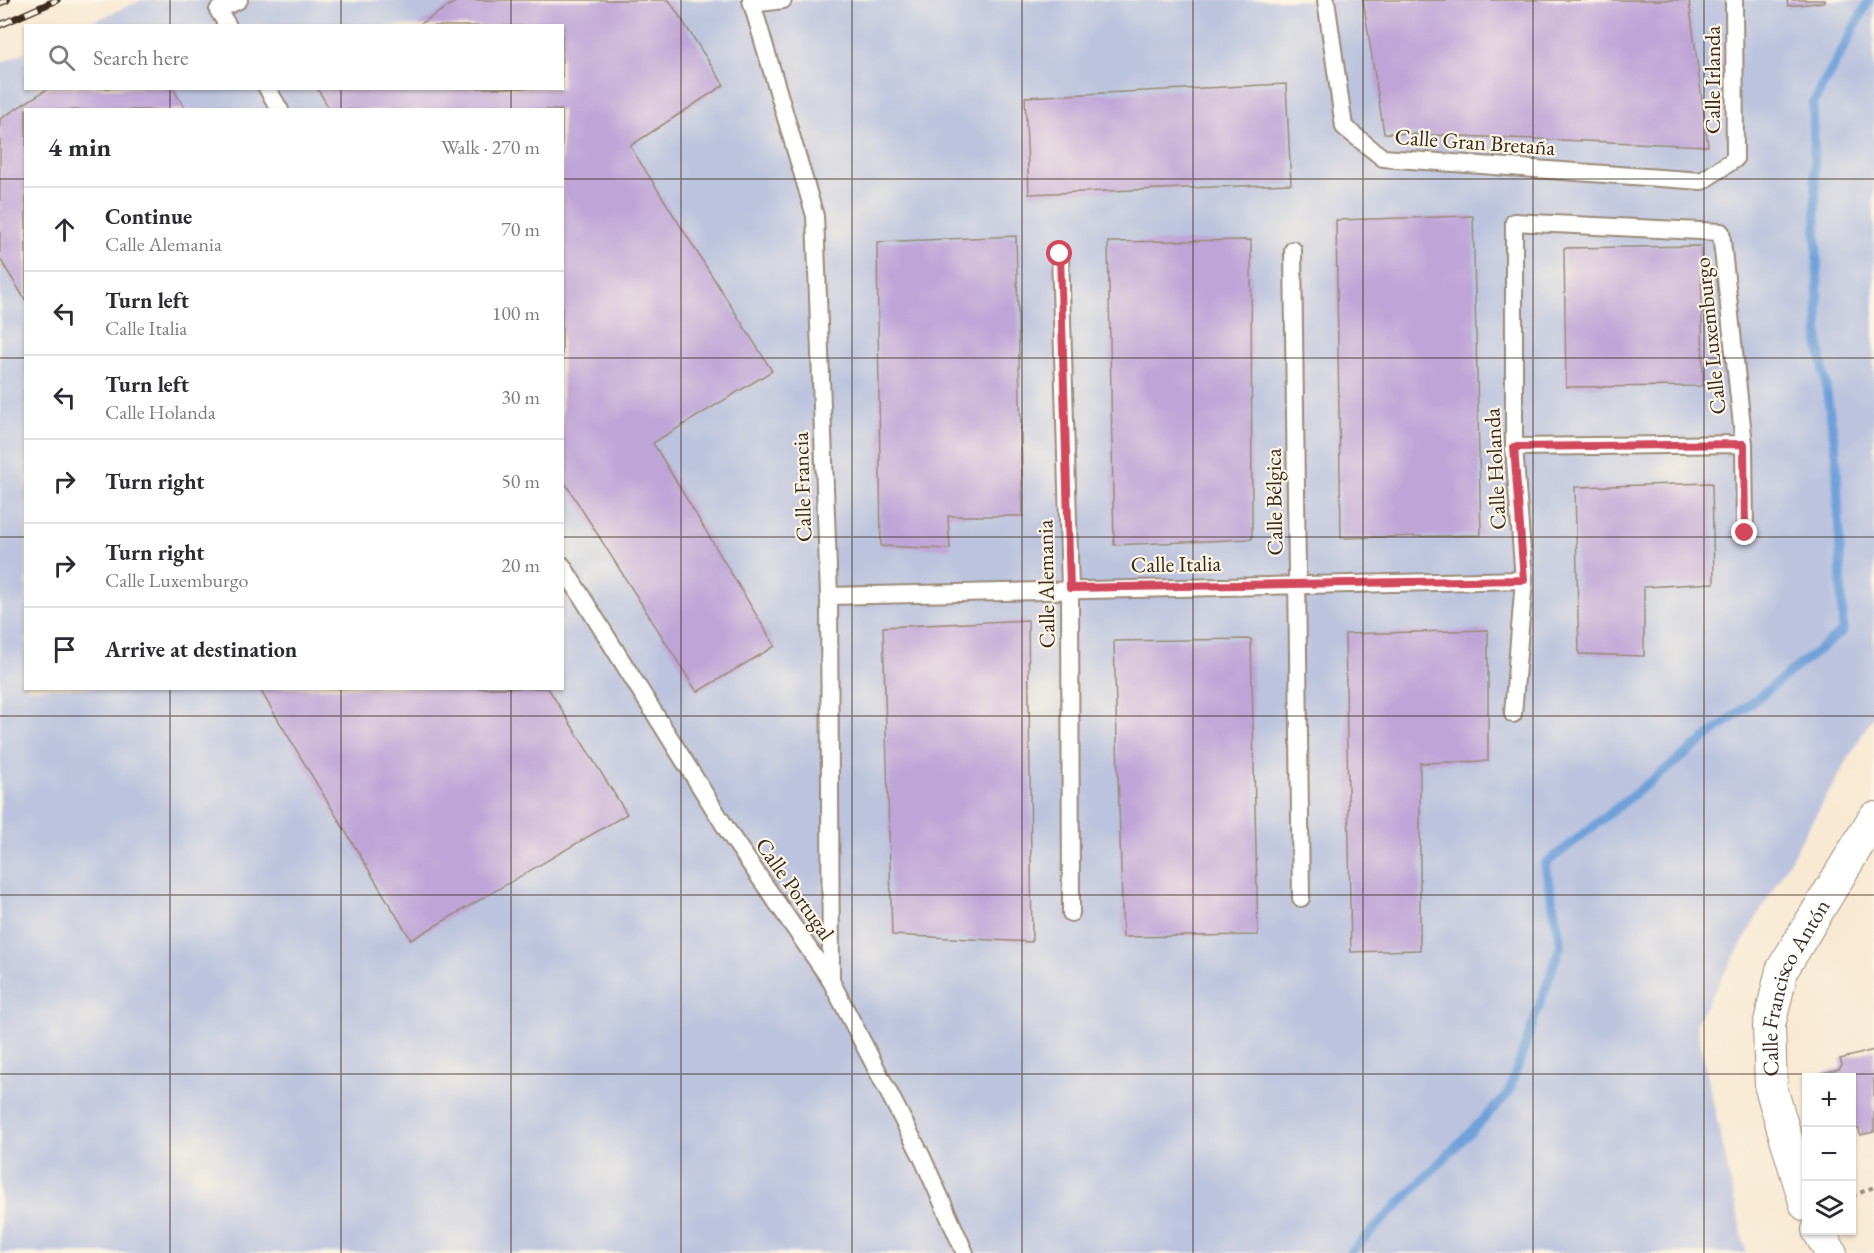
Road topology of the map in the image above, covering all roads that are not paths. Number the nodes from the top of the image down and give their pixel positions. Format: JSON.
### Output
{"nodes":[{"id":1,"x":239,"y":0,"type":"edge"},
{"id":2,"x":783,"y":0,"type":"edge"},
{"id":3,"x":1326,"y":0,"type":"edge"},
{"id":4,"x":1734,"y":0,"type":"edge"},
{"id":5,"x":752,"y":2,"type":"edge"},
{"id":6,"x":227,"y":24,"type":"edge"},
{"id":7,"x":268,"y":90,"type":"edge"},
{"id":8,"x":279,"y":108,"type":"edge"},
{"id":9,"x":1735,"y":159,"type":"joint"},
{"id":10,"x":1514,"y":222,"type":"joint"},
{"id":11,"x":1293,"y":250,"type":"dead end"},
{"id":12,"x":1060,"y":254,"type":"dead end"},
{"id":13,"x":1744,"y":444,"type":"junction"},
{"id":14,"x":1514,"y":447,"type":"junction"},
{"id":15,"x":1745,"y":533,"type":"dead end"},
{"id":16,"x":564,"y":568,"type":"edge"},
{"id":17,"x":1524,"y":580,"type":"junction"},
{"id":18,"x":1297,"y":584,"type":"junction"},
{"id":19,"x":1070,"y":588,"type":"junction"},
{"id":20,"x":829,"y":596,"type":"junction"},
{"id":21,"x":1513,"y":714,"type":"dead end"},
{"id":22,"x":1874,"y":818,"type":"edge"},
{"id":23,"x":1301,"y":898,"type":"dead end"},
{"id":24,"x":1071,"y":913,"type":"dead end"},
{"id":25,"x":831,"y":981,"type":"junction"},
{"id":26,"x":1802,"y":1192,"type":"edge"},
{"id":27,"x":1821,"y":1235,"type":"edge"},
{"id":28,"x":965,"y":1253,"type":"edge"},
{"id":29,"x":1831,"y":1253,"type":"edge"}],
"edges":[{"from":1,"to":6,"type":"lane"},
{"from":2,"to":5,"type":"lane"},
{"from":3,"to":9,"type":"lane","name":"Calle Gran Bretaña"},
{"from":4,"to":9,"type":"lane","name":"Calle Irlanda"},
{"from":5,"to":20,"type":"lane","name":"Calle Francia"},
{"from":7,"to":8,"type":"lane"},
{"from":10,"to":13,"type":"lane","name":"Calle Luxemburgo"},
{"from":10,"to":14,"type":"lane","name":"Calle Holanda"},
{"from":11,"to":18,"type":"lane","name":"Calle Bélgica"},
{"from":12,"to":19,"type":"lane","name":"Calle Alemania"},
{"from":13,"to":14,"type":"lane"},
{"from":13,"to":15,"type":"lane","name":"Calle Luxemburgo"},
{"from":14,"to":17,"type":"lane","name":"Calle Holanda"},
{"from":16,"to":25,"type":"lane","name":"Calle Portugal"},
{"from":17,"to":18,"type":"lane","name":"Calle Italia"},
{"from":17,"to":21,"type":"lane","name":"Calle Holanda"},
{"from":18,"to":19,"type":"lane","name":"Calle Italia"},
{"from":18,"to":23,"type":"lane","name":"Calle Bélgica"},
{"from":19,"to":20,"type":"lane","name":"Calle Italia"},
{"from":19,"to":24,"type":"lane","name":"Calle Alemania"},
{"from":20,"to":25,"type":"lane","name":"Calle Francia"},
{"from":22,"to":26,"type":"street","name":"Calle Francisco Antón"},
{"from":25,"to":28,"type":"lane","name":"Calle Portugal"},
{"from":27,"to":29,"type":"street"}]}
